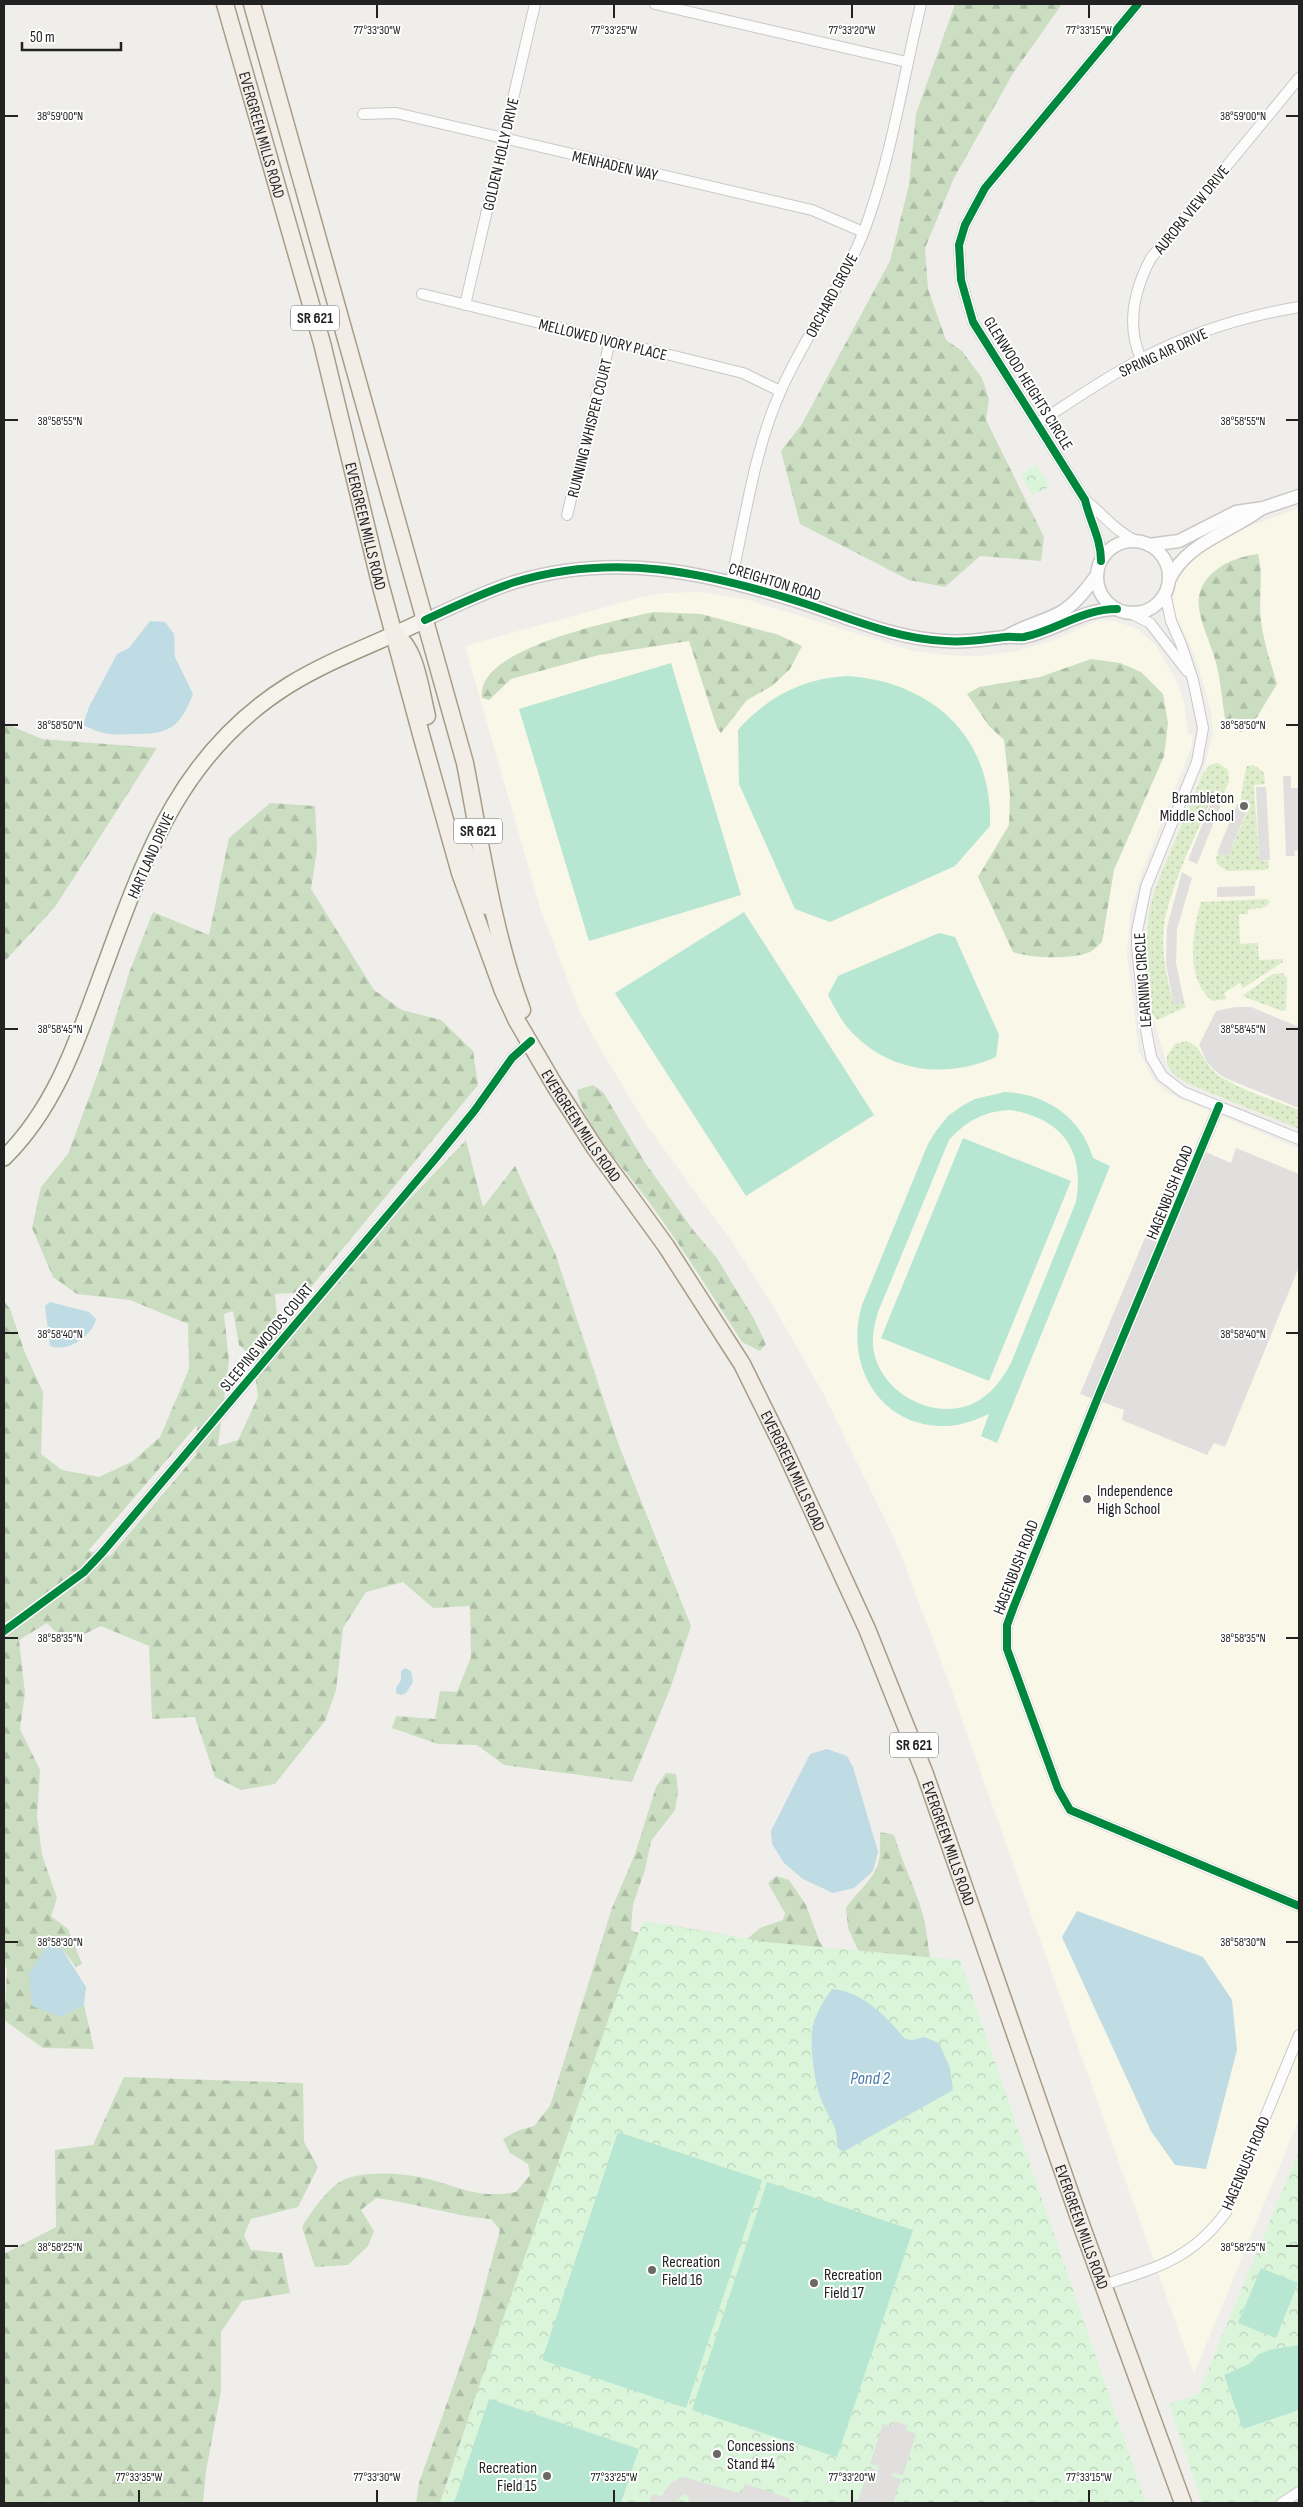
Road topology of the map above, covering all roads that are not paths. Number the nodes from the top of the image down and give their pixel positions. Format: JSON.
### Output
{"nodes":[{"id":1,"x":226,"y":4,"type":"edge"},
{"id":2,"x":252,"y":4,"type":"edge"},
{"id":3,"x":535,"y":4,"type":"edge"},
{"id":4,"x":655,"y":4,"type":"edge"},
{"id":5,"x":921,"y":4,"type":"edge"},
{"id":6,"x":1138,"y":4,"type":"edge"},
{"id":7,"x":907,"y":62,"type":"junction"},
{"id":8,"x":1299,"y":78,"type":"edge"},
{"id":9,"x":363,"y":114,"type":"dead end"},
{"id":10,"x":504,"y":138,"type":"junction"},
{"id":11,"x":863,"y":232,"type":"junction"},
{"id":12,"x":422,"y":294,"type":"dead end"},
{"id":13,"x":465,"y":305,"type":"junction"},
{"id":14,"x":1299,"y":307,"type":"edge"},
{"id":15,"x":610,"y":340,"type":"junction"},
{"id":16,"x":1141,"y":359,"type":"junction"},
{"id":17,"x":780,"y":391,"type":"junction"},
{"id":18,"x":1038,"y":423,"type":"junction"},
{"id":19,"x":1299,"y":496,"type":"edge"},
{"id":20,"x":1085,"y":500,"type":"junction"},
{"id":21,"x":1263,"y":508,"type":"junction"},
{"id":22,"x":567,"y":515,"type":"dead end"},
{"id":23,"x":1136,"y":541,"type":"junction"},
{"id":24,"x":1149,"y":545,"type":"junction"},
{"id":25,"x":1101,"y":561,"type":"junction"},
{"id":26,"x":1097,"y":575,"type":"junction"},
{"id":27,"x":1169,"y":580,"type":"junction"},
{"id":28,"x":731,"y":581,"type":"junction"},
{"id":29,"x":1165,"y":593,"type":"junction"},
{"id":30,"x":1117,"y":609,"type":"junction"},
{"id":31,"x":1130,"y":613,"type":"junction"},
{"id":32,"x":425,"y":620,"type":"junction"},
{"id":33,"x":394,"y":635,"type":"junction"},
{"id":34,"x":1006,"y":637,"type":"junction"},
{"id":35,"x":1193,"y":680,"type":"junction"},
{"id":36,"x":498,"y":925,"type":"junction"},
{"id":37,"x":530,"y":1041,"type":"junction"},
{"id":38,"x":1219,"y":1106,"type":"junction"},
{"id":39,"x":1299,"y":1139,"type":"edge"},
{"id":40,"x":4,"y":1158,"type":"edge"},
{"id":41,"x":4,"y":1631,"type":"edge"},
{"id":42,"x":1299,"y":1906,"type":"edge"},
{"id":43,"x":1299,"y":2034,"type":"edge"},
{"id":44,"x":1103,"y":2286,"type":"junction"},
{"id":45,"x":1299,"y":2492,"type":"edge"},
{"id":46,"x":1183,"y":2503,"type":"edge"},
{"id":47,"x":1282,"y":2503,"type":"edge"}],
"edges":[{"from":1,"to":33,"type":"main road","name":"EVERGREEN MILLS ROAD","number":"SR 621"},
{"from":2,"to":32,"type":"main road","name":"EVERGREEN MILLS ROAD","number":"SR 621"},
{"from":3,"to":10,"type":"street","name":"GOLDEN HOLLY DRIVE"},
{"from":4,"to":7,"type":"street"},
{"from":5,"to":7,"type":"street","name":"ORCHARD GROVE"},
{"from":6,"to":18,"type":"street","name":"GLENWOOD HEIGHTS CIRCLE"},
{"from":7,"to":11,"type":"street","name":"ORCHARD GROVE"},
{"from":8,"to":16,"type":"street","name":"AURORA VIEW DRIVE"},
{"from":9,"to":10,"type":"street","name":"MENHADEN WAY"},
{"from":10,"to":11,"type":"street","name":"MENHADEN WAY"},
{"from":10,"to":13,"type":"street","name":"GOLDEN HOLLY DRIVE"},
{"from":11,"to":17,"type":"street","name":"ORCHARD GROVE"},
{"from":12,"to":13,"type":"street","name":"MELLOWED IVORY PLACE"},
{"from":13,"to":15,"type":"street","name":"MELLOWED IVORY PLACE"},
{"from":14,"to":16,"type":"street","name":"SPRING AIR DRIVE"},
{"from":15,"to":17,"type":"street","name":"MELLOWED IVORY PLACE"},
{"from":15,"to":22,"type":"street","name":"RUNNING WHISPER COURT"},
{"from":16,"to":18,"type":"street","name":"SPRING AIR DRIVE"},
{"from":17,"to":28,"type":"street","name":"ORCHARD GROVE"},
{"from":18,"to":20,"type":"street","name":"GLENWOOD HEIGHTS CIRCLE"},
{"from":19,"to":21,"type":"street"},
{"from":20,"to":23,"type":"street","name":"GLENWOOD HEIGHTS CIRCLE"},
{"from":20,"to":25,"type":"street","name":"GLENWOOD HEIGHTS CIRCLE"},
{"from":21,"to":24,"type":"street"},
{"from":21,"to":27,"type":"street"},
{"from":23,"to":24,"type":"street"},
{"from":23,"to":25,"type":"street"},
{"from":24,"to":27,"type":"street"},
{"from":25,"to":26,"type":"street","name":"CREIGHTON ROAD"},
{"from":26,"to":30,"type":"street"},
{"from":26,"to":34,"type":"street","name":"CREIGHTON ROAD"},
{"from":27,"to":29,"type":"street"},
{"from":28,"to":32,"type":"street","name":"CREIGHTON ROAD"},
{"from":28,"to":34,"type":"street","name":"CREIGHTON ROAD"},
{"from":29,"to":31,"type":"street"},
{"from":29,"to":35,"type":"street","name":"LEARNING CIRCLE"},
{"from":30,"to":31,"type":"street","name":"CREIGHTON ROAD"},
{"from":30,"to":34,"type":"street","name":"CREIGHTON ROAD"},
{"from":31,"to":35,"type":"street","name":"LEARNING CIRCLE"},
{"from":32,"to":33,"type":"main road","name":"HARTLAND DRIVE"},
{"from":32,"to":36,"type":"main road","name":"EVERGREEN MILLS ROAD","number":"SR 621"},
{"from":33,"to":36,"type":"main road"},
{"from":33,"to":37,"type":"main road","name":"EVERGREEN MILLS ROAD","number":"SR 621"},
{"from":33,"to":40,"type":"main road","name":"HARTLAND DRIVE"},
{"from":35,"to":38,"type":"street","name":"LEARNING CIRCLE"},
{"from":36,"to":37,"type":"main road","name":"EVERGREEN MILLS ROAD","number":"SR 621"},
{"from":37,"to":41,"type":"street","name":"SLEEPING WOODS COURT"},
{"from":37,"to":44,"type":"main road","name":"EVERGREEN MILLS ROAD","number":"SR 621"},
{"from":38,"to":39,"type":"street","name":"LEARNING CIRCLE"},
{"from":38,"to":42,"type":"street","name":"HAGENBUSH ROAD"},
{"from":43,"to":44,"type":"street","name":"HAGENBUSH ROAD"},
{"from":44,"to":46,"type":"main road","name":"EVERGREEN MILLS ROAD","number":"SR 621"},
{"from":45,"to":47,"type":"street"}]}
